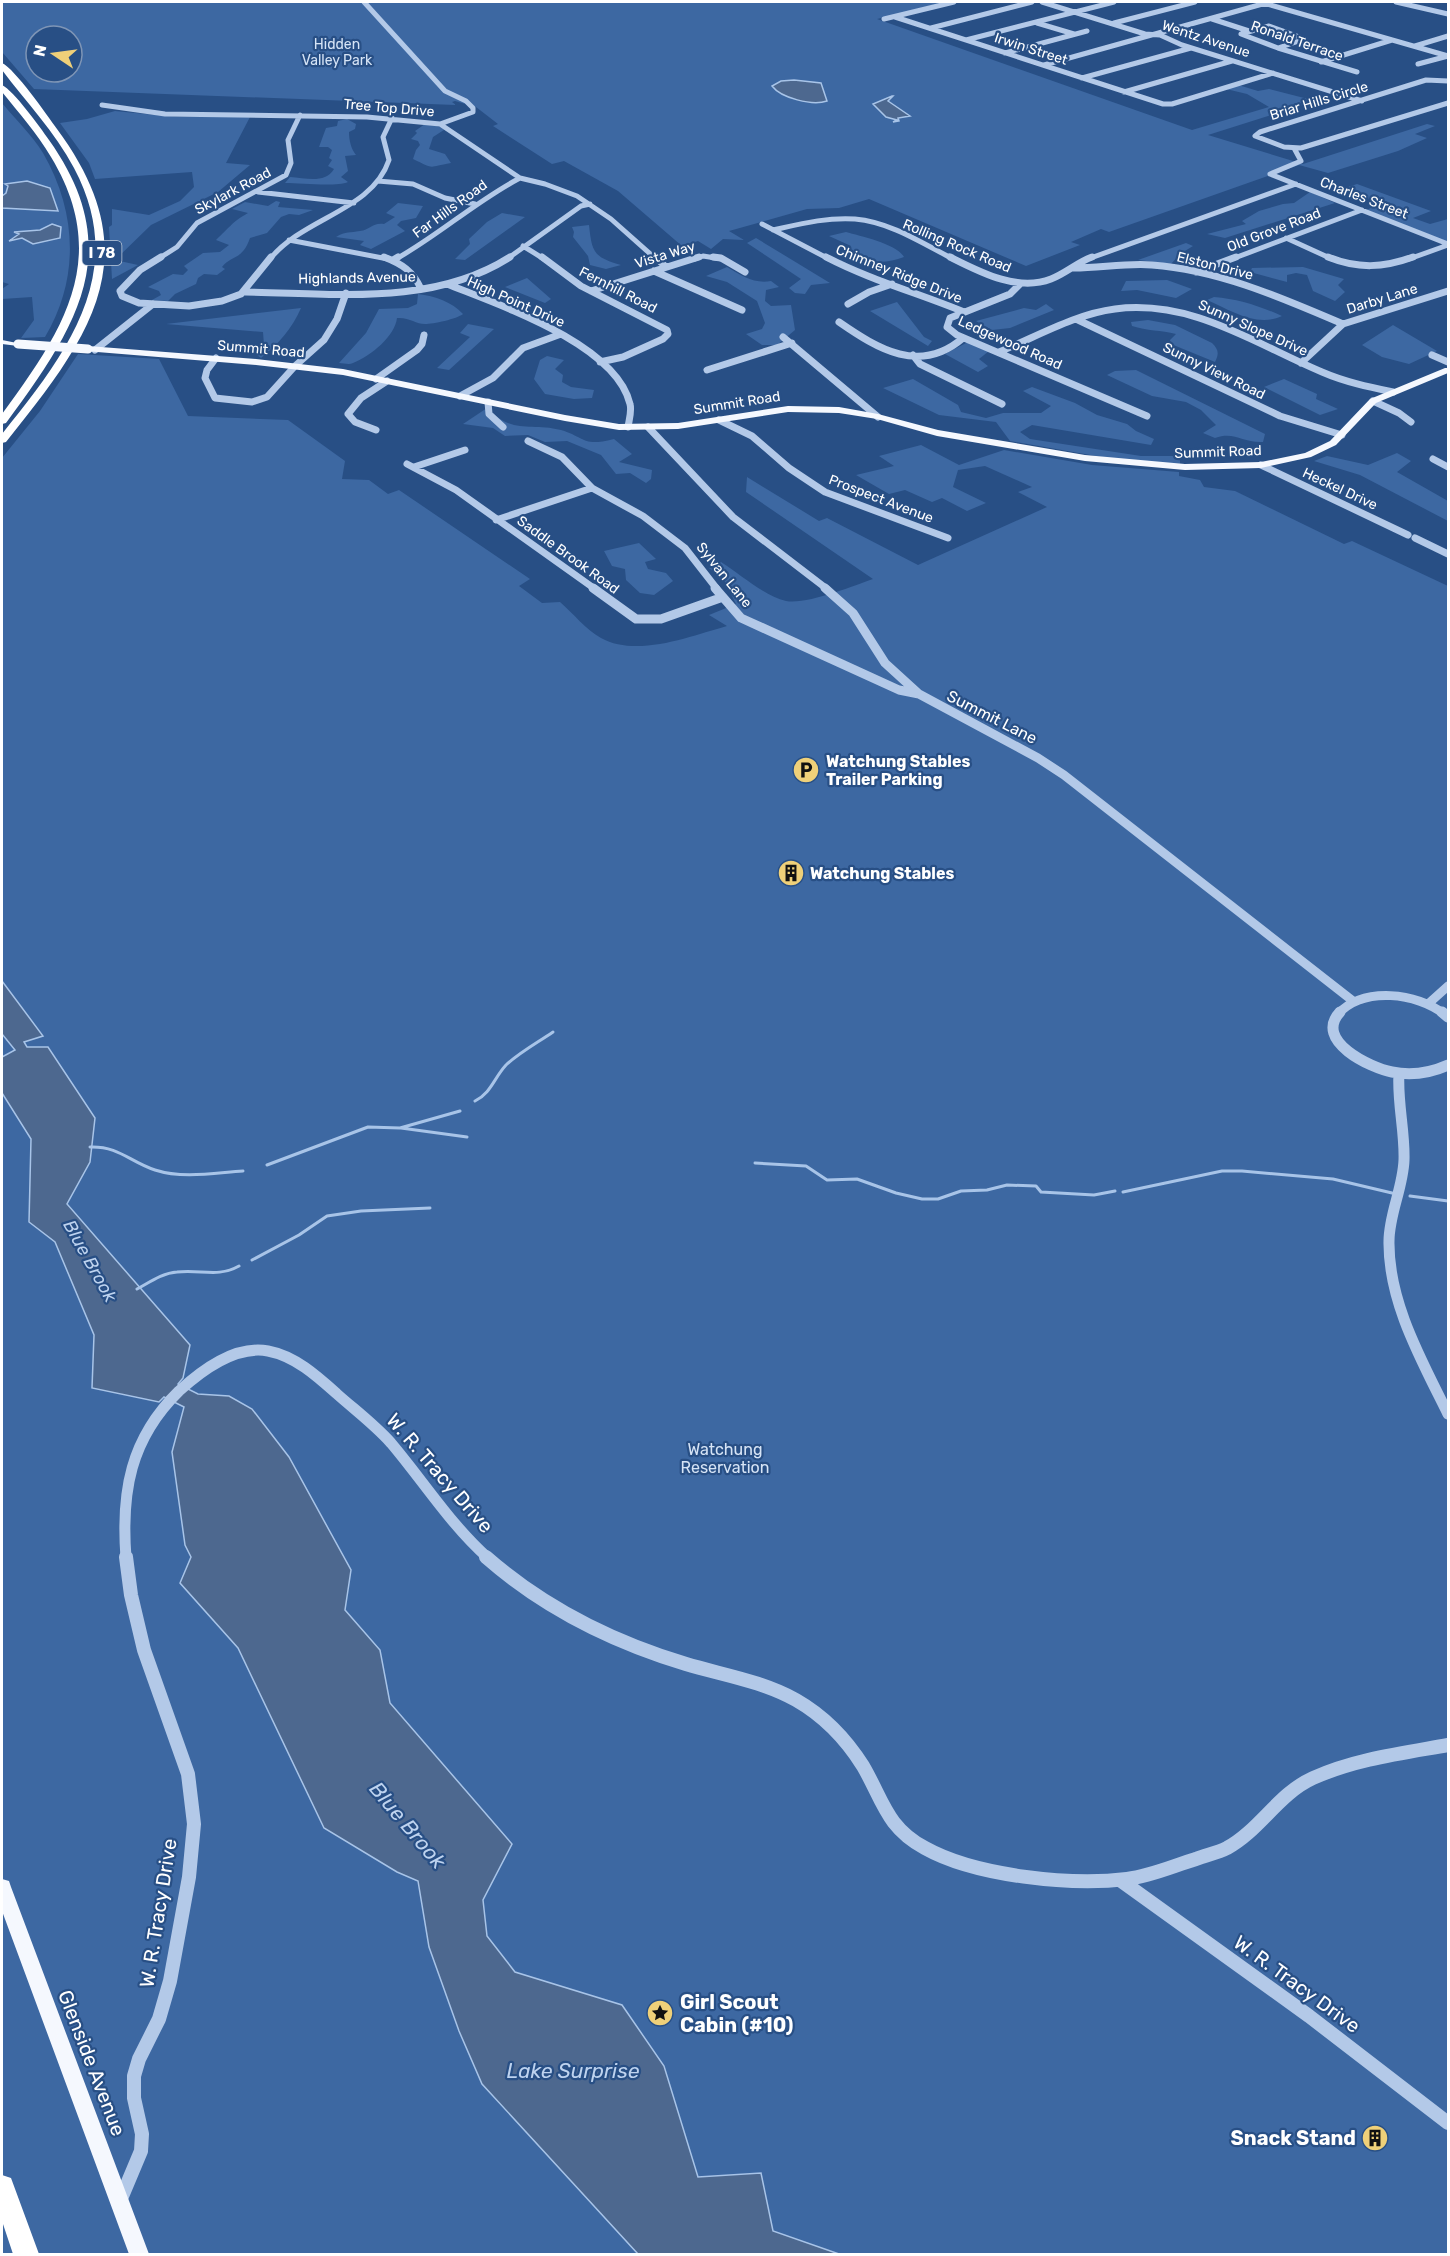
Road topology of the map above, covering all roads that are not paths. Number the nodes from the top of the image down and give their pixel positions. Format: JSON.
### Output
{"nodes":[{"id":1,"x":364,"y":2,"type":"edge"},
{"id":2,"x":954,"y":2,"type":"edge"},
{"id":3,"x":1032,"y":2,"type":"edge"},
{"id":4,"x":1042,"y":2,"type":"edge"},
{"id":5,"x":1114,"y":2,"type":"edge"},
{"id":6,"x":1195,"y":2,"type":"edge"},
{"id":7,"x":1260,"y":2,"type":"edge"},
{"id":8,"x":1396,"y":2,"type":"edge"},
{"id":9,"x":1266,"y":3,"type":"junction"},
{"id":10,"x":1075,"y":12,"type":"junction"},
{"id":11,"x":1449,"y":14,"type":"edge"},
{"id":12,"x":895,"y":17,"type":"junction"},
{"id":13,"x":885,"y":19,"type":"dead end"},
{"id":14,"x":1212,"y":19,"type":"junction"},
{"id":15,"x":1035,"y":22,"type":"junction"},
{"id":16,"x":1114,"y":24,"type":"junction"},
{"id":17,"x":930,"y":28,"type":"junction"},
{"id":18,"x":1087,"y":31,"type":"dead end"},
{"id":19,"x":1249,"y":31,"type":"junction"},
{"id":20,"x":1074,"y":34,"type":"junction"},
{"id":21,"x":1152,"y":34,"type":"junction"},
{"id":22,"x":1449,"y":36,"type":"edge"},
{"id":23,"x":966,"y":40,"type":"junction"},
{"id":24,"x":1392,"y":40,"type":"junction"},
{"id":25,"x":956,"y":44,"type":"dead end"},
{"id":26,"x":1413,"y":46,"type":"junction"},
{"id":27,"x":1191,"y":48,"type":"junction"},
{"id":28,"x":1278,"y":48,"type":"junction"},
{"id":29,"x":1005,"y":53,"type":"junction"},
{"id":30,"x":1449,"y":56,"type":"edge"},
{"id":31,"x":1233,"y":60,"type":"junction"},
{"id":32,"x":1320,"y":63,"type":"junction"},
{"id":33,"x":1418,"y":64,"type":"dead end"},
{"id":34,"x":2,"y":65,"type":"edge"},
{"id":35,"x":1043,"y":66,"type":"junction"},
{"id":36,"x":1357,"y":72,"type":"dead end"},
{"id":37,"x":1274,"y":73,"type":"junction"},
{"id":38,"x":1081,"y":78,"type":"junction"},
{"id":39,"x":1449,"y":81,"type":"edge"},
{"id":40,"x":2,"y":87,"type":"edge"},
{"id":41,"x":1124,"y":92,"type":"junction"},
{"id":42,"x":1362,"y":100,"type":"junction"},
{"id":43,"x":1449,"y":103,"type":"edge"},
{"id":44,"x":102,"y":105,"type":"dead end"},
{"id":45,"x":300,"y":115,"type":"junction"},
{"id":46,"x":392,"y":118,"type":"junction"},
{"id":47,"x":440,"y":124,"type":"junction"},
{"id":48,"x":1294,"y":148,"type":"junction"},
{"id":49,"x":520,"y":178,"type":"junction"},
{"id":50,"x":378,"y":181,"type":"junction"},
{"id":51,"x":1296,"y":184,"type":"junction"},
{"id":52,"x":258,"y":192,"type":"junction"},
{"id":53,"x":355,"y":203,"type":"junction"},
{"id":54,"x":475,"y":204,"type":"junction"},
{"id":55,"x":590,"y":204,"type":"junction"},
{"id":56,"x":1362,"y":210,"type":"junction"},
{"id":57,"x":762,"y":224,"type":"dead end"},
{"id":58,"x":773,"y":230,"type":"junction"},
{"id":59,"x":1286,"y":238,"type":"junction"},
{"id":60,"x":289,"y":240,"type":"junction"},
{"id":61,"x":1449,"y":244,"type":"edge"},
{"id":62,"x":523,"y":246,"type":"junction"},
{"id":63,"x":393,"y":260,"type":"junction"},
{"id":64,"x":666,"y":267,"type":"junction"},
{"id":65,"x":1074,"y":268,"type":"junction"},
{"id":66,"x":654,"y":271,"type":"junction"},
{"id":67,"x":745,"y":272,"type":"dead end"},
{"id":68,"x":1195,"y":272,"type":"junction"},
{"id":69,"x":447,"y":284,"type":"junction"},
{"id":70,"x":893,"y":284,"type":"junction"},
{"id":71,"x":1020,"y":284,"type":"junction"},
{"id":72,"x":421,"y":289,"type":"junction"},
{"id":73,"x":245,"y":291,"type":"junction"},
{"id":74,"x":591,"y":291,"type":"junction"},
{"id":75,"x":1449,"y":291,"type":"edge"},
{"id":76,"x":346,"y":292,"type":"junction"},
{"id":77,"x":153,"y":304,"type":"junction"},
{"id":78,"x":848,"y":304,"type":"dead end"},
{"id":79,"x":742,"y":310,"type":"dead end"},
{"id":80,"x":964,"y":312,"type":"junction"},
{"id":81,"x":1078,"y":320,"type":"junction"},
{"id":82,"x":839,"y":322,"type":"dead end"},
{"id":83,"x":1343,"y":324,"type":"junction"},
{"id":84,"x":561,"y":334,"type":"junction"},
{"id":85,"x":424,"y":335,"type":"dead end"},
{"id":86,"x":783,"y":337,"type":"dead end"},
{"id":87,"x":963,"y":338,"type":"junction"},
{"id":88,"x":2,"y":342,"type":"edge"},
{"id":89,"x":792,"y":343,"type":"junction"},
{"id":90,"x":92,"y":349,"type":"junction"},
{"id":91,"x":999,"y":352,"type":"junction"},
{"id":92,"x":913,"y":355,"type":"junction"},
{"id":93,"x":1432,"y":355,"type":"dead end"},
{"id":94,"x":216,"y":358,"type":"junction"},
{"id":95,"x":600,"y":362,"type":"junction"},
{"id":96,"x":1449,"y":362,"type":"edge"},
{"id":97,"x":1301,"y":363,"type":"junction"},
{"id":98,"x":295,"y":366,"type":"junction"},
{"id":99,"x":706,"y":370,"type":"dead end"},
{"id":100,"x":1449,"y":370,"type":"edge"},
{"id":101,"x":376,"y":379,"type":"junction"},
{"id":102,"x":387,"y":381,"type":"junction"},
{"id":103,"x":1393,"y":392,"type":"junction"},
{"id":104,"x":460,"y":396,"type":"junction"},
{"id":105,"x":1373,"y":401,"type":"junction"},
{"id":106,"x":488,"y":402,"type":"junction"},
{"id":107,"x":1002,"y":404,"type":"dead end"},
{"id":108,"x":1147,"y":416,"type":"dead end"},
{"id":109,"x":878,"y":417,"type":"junction"},
{"id":110,"x":720,"y":420,"type":"junction"},
{"id":111,"x":2,"y":421,"type":"edge"},
{"id":112,"x":1411,"y":422,"type":"dead end"},
{"id":113,"x":504,"y":427,"type":"dead end"},
{"id":114,"x":628,"y":427,"type":"junction"},
{"id":115,"x":648,"y":427,"type":"junction"},
{"id":116,"x":376,"y":430,"type":"dead end"},
{"id":117,"x":1342,"y":435,"type":"junction"},
{"id":118,"x":2,"y":440,"type":"edge"},
{"id":119,"x":528,"y":441,"type":"dead end"},
{"id":120,"x":465,"y":450,"type":"dead end"},
{"id":121,"x":1433,"y":459,"type":"dead end"},
{"id":122,"x":1261,"y":465,"type":"junction"},
{"id":123,"x":1449,"y":467,"type":"edge"},
{"id":124,"x":592,"y":488,"type":"junction"},
{"id":125,"x":496,"y":520,"type":"junction"},
{"id":126,"x":948,"y":537,"type":"dead end"},
{"id":127,"x":1449,"y":554,"type":"edge"},
{"id":128,"x":723,"y":597,"type":"junction"},
{"id":129,"x":919,"y":694,"type":"junction"},
{"id":130,"x":1449,"y":986,"type":"edge"},
{"id":131,"x":1353,"y":1001,"type":"junction"},
{"id":132,"x":1428,"y":1004,"type":"junction"},
{"id":133,"x":1449,"y":1017,"type":"edge"},
{"id":134,"x":1447,"y":1068,"type":"edge"},
{"id":135,"x":1399,"y":1073,"type":"junction"},
{"id":136,"x":1449,"y":1414,"type":"edge"},
{"id":137,"x":1449,"y":1745,"type":"edge"},
{"id":138,"x":1120,"y":1880,"type":"junction"},
{"id":139,"x":2,"y":1887,"type":"edge"},
{"id":140,"x":1449,"y":2123,"type":"edge"},
{"id":141,"x":2,"y":2187,"type":"edge"},
{"id":142,"x":120,"y":2201,"type":"junction"},
{"id":143,"x":26,"y":2254,"type":"edge"},
{"id":144,"x":139,"y":2254,"type":"edge"}],
"edges":[{"from":1,"to":47,"type":"street"},
{"from":2,"to":12,"type":"street"},
{"from":3,"to":17,"type":"street"},
{"from":4,"to":10,"type":"street","name":"Wentz Avenue"},
{"from":5,"to":10,"type":"street"},
{"from":6,"to":16,"type":"street"},
{"from":7,"to":9,"type":"street"},
{"from":8,"to":11,"type":"street"},
{"from":9,"to":14,"type":"street"},
{"from":9,"to":24,"type":"street"},
{"from":10,"to":15,"type":"street"},
{"from":10,"to":16,"type":"street","name":"Wentz Avenue"},
{"from":12,"to":13,"type":"street"},
{"from":12,"to":17,"type":"street","name":"Irwin Street"},
{"from":14,"to":19,"type":"street","name":"Ronald Terrace"},
{"from":14,"to":21,"type":"street"},
{"from":15,"to":20,"type":"street"},
{"from":15,"to":23,"type":"street"},
{"from":16,"to":21,"type":"street","name":"Wentz Avenue"},
{"from":17,"to":23,"type":"street","name":"Irwin Street"},
{"from":18,"to":20,"type":"street"},
{"from":19,"to":28,"type":"street","name":"Ronald Terrace"},
{"from":19,"to":28,"type":"street"},
{"from":20,"to":29,"type":"street"},
{"from":21,"to":27,"type":"street","name":"Wentz Avenue"},
{"from":21,"to":35,"type":"street"},
{"from":22,"to":26,"type":"street"},
{"from":23,"to":25,"type":"street"},
{"from":23,"to":29,"type":"street","name":"Irwin Street"},
{"from":24,"to":26,"type":"street"},
{"from":24,"to":32,"type":"street"},
{"from":26,"to":30,"type":"street"},
{"from":27,"to":31,"type":"street","name":"Wentz Avenue"},
{"from":27,"to":38,"type":"street"},
{"from":28,"to":32,"type":"street","name":"Ronald Terrace"},
{"from":29,"to":35,"type":"street","name":"Irwin Street"},
{"from":30,"to":33,"type":"street"},
{"from":31,"to":37,"type":"street","name":"Wentz Avenue"},
{"from":31,"to":41,"type":"street"},
{"from":32,"to":36,"type":"street","name":"Ronald Terrace"},
{"from":34,"to":118,"type":"highway","number":"I 78"},
{"from":35,"to":38,"type":"street","name":"Irwin Street"},
{"from":37,"to":41,"type":"street","name":"Irwin Street"},
{"from":37,"to":42,"type":"street","name":"Wentz Avenue"},
{"from":38,"to":41,"type":"street","name":"Irwin Street"},
{"from":39,"to":42,"type":"street","name":"Briar Hills Circle"},
{"from":40,"to":111,"type":"highway","number":"I 78"},
{"from":42,"to":48,"type":"street","name":"Briar Hills Circle"},
{"from":43,"to":48,"type":"street","name":"Briar Hills Circle"},
{"from":44,"to":45,"type":"street","name":"Tree Top Drive"},
{"from":45,"to":46,"type":"street","name":"Tree Top Drive"},
{"from":45,"to":52,"type":"street","name":"Skylark Road"},
{"from":46,"to":47,"type":"street","name":"Tree Top Drive"},
{"from":46,"to":50,"type":"street"},
{"from":47,"to":49,"type":"street","name":"Tree Top Drive"},
{"from":48,"to":51,"type":"street","name":"Charles Street"},
{"from":49,"to":54,"type":"street","name":"Far Hills Road"},
{"from":49,"to":55,"type":"street","name":"Tree Top Drive"},
{"from":50,"to":53,"type":"street"},
{"from":50,"to":54,"type":"street"},
{"from":51,"to":56,"type":"street","name":"Charles Street"},
{"from":51,"to":65,"type":"street","name":"Rolling Rock Road"},
{"from":52,"to":53,"type":"street"},
{"from":52,"to":77,"type":"street","name":"Skylark Road"},
{"from":53,"to":60,"type":"street"},
{"from":54,"to":63,"type":"street","name":"Far Hills Road"},
{"from":55,"to":62,"type":"street","name":"Highlands Avenue"},
{"from":55,"to":64,"type":"street","name":"Tree Top Drive"},
{"from":56,"to":59,"type":"street","name":"Old Grove Road"},
{"from":56,"to":61,"type":"street","name":"Charles Street"},
{"from":57,"to":58,"type":"street","name":"Chimney Ridge Drive"},
{"from":58,"to":70,"type":"street","name":"Chimney Ridge Drive"},
{"from":58,"to":71,"type":"street","name":"Rolling Rock Road"},
{"from":59,"to":61,"type":"street"},
{"from":59,"to":68,"type":"street","name":"Old Grove Road"},
{"from":60,"to":63,"type":"street"},
{"from":60,"to":73,"type":"street"},
{"from":62,"to":69,"type":"street","name":"Highlands Avenue"},
{"from":62,"to":74,"type":"street","name":"Fernhill Road"},
{"from":63,"to":72,"type":"street"},
{"from":64,"to":66,"type":"street","name":"Vista Way"},
{"from":64,"to":67,"type":"street","name":"Vista Way"},
{"from":65,"to":68,"type":"street","name":"Elston Drive"},
{"from":65,"to":71,"type":"street","name":"Rolling Rock Road"},
{"from":66,"to":74,"type":"street","name":"Vista Way"},
{"from":66,"to":79,"type":"street"},
{"from":68,"to":83,"type":"street","name":"Elston Drive"},
{"from":69,"to":72,"type":"street","name":"Highlands Avenue"},
{"from":69,"to":84,"type":"street","name":"High Point Drive"},
{"from":70,"to":78,"type":"street"},
{"from":70,"to":80,"type":"street","name":"Chimney Ridge Drive"},
{"from":71,"to":80,"type":"street","name":"Ledgewood Road"},
{"from":72,"to":76,"type":"street","name":"Highlands Avenue"},
{"from":73,"to":76,"type":"street","name":"Highlands Avenue"},
{"from":73,"to":77,"type":"street"},
{"from":74,"to":95,"type":"street","name":"Fernhill Road"},
{"from":75,"to":83,"type":"street","name":"Darby Lane"},
{"from":76,"to":98,"type":"street"},
{"from":77,"to":90,"type":"street"},
{"from":80,"to":87,"type":"street","name":"Ledgewood Road"},
{"from":81,"to":91,"type":"street","name":"Sunny Slope Drive"},
{"from":81,"to":97,"type":"street","name":"Sunny Slope Drive"},
{"from":81,"to":117,"type":"street","name":"Sunny View Road"},
{"from":82,"to":92,"type":"street"},
{"from":83,"to":97,"type":"street","name":"Darby Lane"},
{"from":84,"to":95,"type":"street","name":"High Point Drive"},
{"from":84,"to":104,"type":"street"},
{"from":85,"to":101,"type":"street"},
{"from":86,"to":89,"type":"street"},
{"from":87,"to":91,"type":"street","name":"Ledgewood Road"},
{"from":87,"to":92,"type":"street"},
{"from":88,"to":90,"type":"main road","name":"Summit Road","bridge":true},
{"from":89,"to":99,"type":"street"},
{"from":89,"to":109,"type":"street"},
{"from":90,"to":94,"type":"main road","name":"Summit Road"},
{"from":91,"to":108,"type":"street","name":"Ledgewood Road"},
{"from":92,"to":107,"type":"street"},
{"from":93,"to":96,"type":"street"},
{"from":94,"to":98,"type":"main road","name":"Summit Road"},
{"from":94,"to":98,"type":"street"},
{"from":95,"to":114,"type":"street","name":"High Point Drive"},
{"from":97,"to":103,"type":"street","name":"Sunny Slope Drive"},
{"from":98,"to":101,"type":"main road","name":"Summit Road"},
{"from":100,"to":103,"type":"main road","name":"Summit Road"},
{"from":101,"to":102,"type":"main road","name":"Summit Road"},
{"from":102,"to":104,"type":"main road","name":"Summit Road"},
{"from":102,"to":116,"type":"street"},
{"from":103,"to":105,"type":"main road","name":"Summit Road"},
{"from":104,"to":106,"type":"main road","name":"Summit Road"},
{"from":105,"to":112,"type":"street"},
{"from":105,"to":117,"type":"main road","name":"Summit Road"},
{"from":106,"to":113,"type":"street"},
{"from":106,"to":114,"type":"main road","name":"Summit Road"},
{"from":109,"to":110,"type":"main road","name":"Summit Road"},
{"from":109,"to":122,"type":"main road","name":"Summit Road"},
{"from":110,"to":115,"type":"main road","name":"Summit Road"},
{"from":110,"to":126,"type":"street","name":"Prospect Avenue"},
{"from":114,"to":115,"type":"main road","name":"Summit Road"},
{"from":115,"to":129,"type":"street","name":"Summit Lane"},
{"from":117,"to":122,"type":"main road","name":"Summit Road"},
{"from":119,"to":124,"type":"street","name":"Sylvan Lane"},
{"from":120,"to":125,"type":"street","name":"Saddle Brook Road"},
{"from":121,"to":123,"type":"street"},
{"from":122,"to":127,"type":"street","name":"Heckel Drive"},
{"from":124,"to":125,"type":"street"},
{"from":124,"to":128,"type":"street","name":"Sylvan Lane"},
{"from":125,"to":128,"type":"street","name":"Saddle Brook Road"},
{"from":128,"to":129,"type":"street","name":"Sylvan Lane"},
{"from":129,"to":131,"type":"street","name":"Summit Lane"},
{"from":130,"to":132,"type":"street"},
{"from":131,"to":132,"type":"street"},
{"from":131,"to":135,"type":"street"},
{"from":132,"to":133,"type":"street"},
{"from":134,"to":135,"type":"street"},
{"from":135,"to":136,"type":"street"},
{"from":137,"to":138,"type":"street","name":"W. R. Tracy Drive"},
{"from":138,"to":140,"type":"street","name":"W. R. Tracy Drive"},
{"from":138,"to":142,"type":"street","name":"W. R. Tracy Drive"},
{"from":139,"to":142,"type":"main road","name":"Glenside Avenue"},
{"from":141,"to":143,"type":"highway"},
{"from":142,"to":144,"type":"main road","name":"Glenside Avenue"}]}
